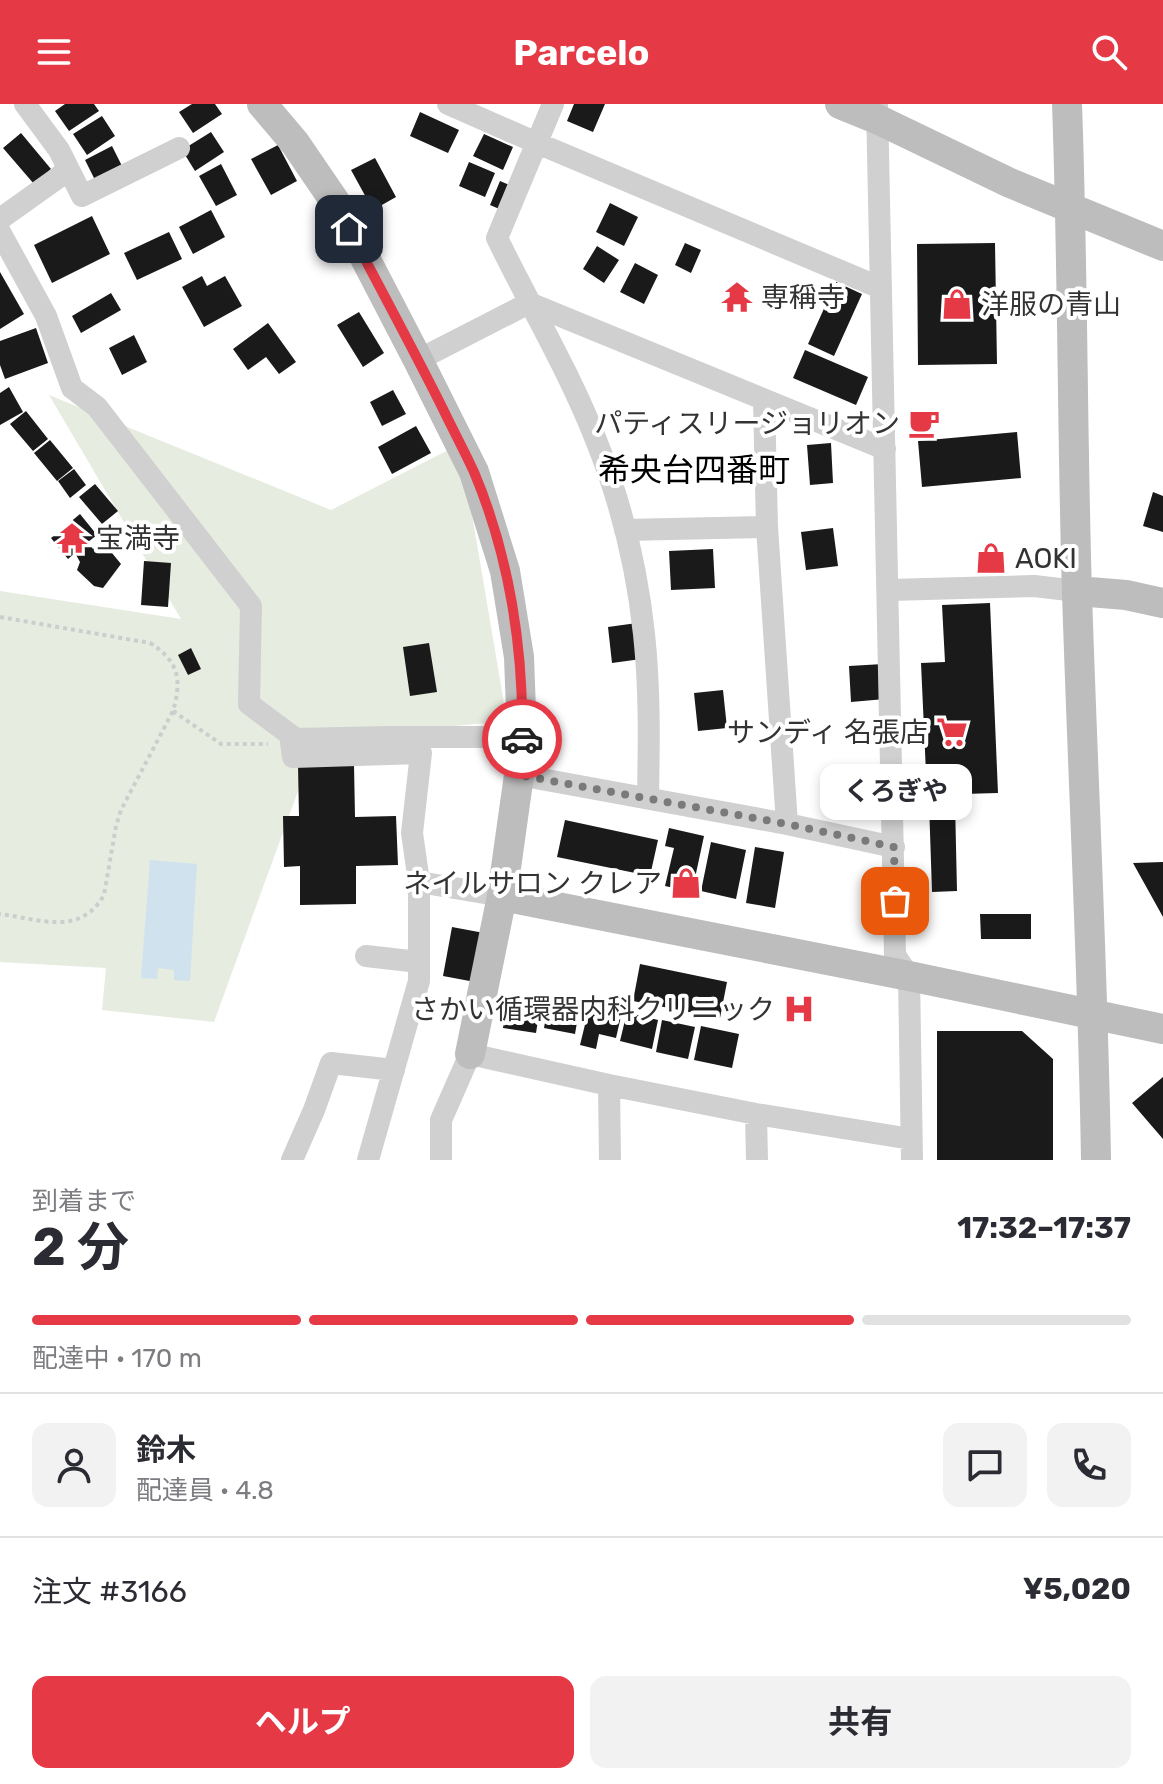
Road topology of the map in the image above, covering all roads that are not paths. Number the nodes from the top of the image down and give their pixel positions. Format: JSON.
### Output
{"nodes":[{"id":1,"x":25,"y":104,"type":"edge"},
{"id":2,"x":448,"y":104,"type":"edge"},
{"id":3,"x":553,"y":104,"type":"edge"},
{"id":4,"x":840,"y":104,"type":"edge"},
{"id":5,"x":1067,"y":104,"type":"edge"},
{"id":6,"x":266,"y":106,"type":"edge"},
{"id":7,"x":877,"y":112,"type":"edge"},
{"id":8,"x":537,"y":143,"type":"junction"},
{"id":9,"x":179,"y":148,"type":"dead end"},
{"id":10,"x":67,"y":169,"type":"junction"},
{"id":11,"x":1071,"y":208,"type":"junction"},
{"id":12,"x":0,"y":219,"type":"edge"},
{"id":13,"x":0,"y":232,"type":"edge"},
{"id":14,"x":1163,"y":246,"type":"edge"},
{"id":15,"x":881,"y":288,"type":"junction"},
{"id":16,"x":529,"y":303,"type":"junction"},
{"id":17,"x":418,"y":360,"type":"junction"},
{"id":18,"x":764,"y":400,"type":"junction"},
{"id":19,"x":885,"y":449,"type":"junction"},
{"id":20,"x":767,"y":527,"type":"junction"},
{"id":21,"x":625,"y":530,"type":"junction"},
{"id":22,"x":889,"y":590,"type":"junction"},
{"id":23,"x":1077,"y":591,"type":"junction"},
{"id":24,"x":1163,"y":603,"type":"edge"},
{"id":25,"x":522,"y":737,"type":"junction"},
{"id":26,"x":291,"y":740,"type":"junction"},
{"id":27,"x":519,"y":775,"type":"junction"},
{"id":28,"x":648,"y":798,"type":"junction"},
{"id":29,"x":787,"y":824,"type":"junction"},
{"id":30,"x":894,"y":847,"type":"junction"},
{"id":31,"x":419,"y":882,"type":"junction"},
{"id":32,"x":502,"y":896,"type":"junction"},
{"id":33,"x":366,"y":956,"type":"dead end"},
{"id":34,"x":419,"y":962,"type":"junction"},
{"id":35,"x":909,"y":976,"type":"junction"},
{"id":36,"x":1094,"y":1014,"type":"junction"},
{"id":37,"x":1163,"y":1029,"type":"edge"},
{"id":38,"x":470,"y":1054,"type":"junction"},
{"id":39,"x":394,"y":1070,"type":"junction"},
{"id":40,"x":609,"y":1085,"type":"junction"},
{"id":41,"x":756,"y":1114,"type":"junction"},
{"id":42,"x":911,"y":1150,"type":"edge"},
{"id":43,"x":292,"y":1160,"type":"edge"},
{"id":44,"x":368,"y":1160,"type":"edge"},
{"id":45,"x":441,"y":1160,"type":"edge"},
{"id":46,"x":610,"y":1160,"type":"edge"},
{"id":47,"x":757,"y":1160,"type":"edge"},
{"id":48,"x":1096,"y":1160,"type":"edge"}],
"edges":[{"from":1,"to":10,"type":"street"},
{"from":2,"to":8,"type":"street"},
{"from":3,"to":8,"type":"street"},
{"from":4,"to":7,"type":"street"},
{"from":5,"to":11,"type":"street"},
{"from":6,"to":17,"type":"street"},
{"from":7,"to":11,"type":"street"},
{"from":7,"to":15,"type":"street"},
{"from":8,"to":15,"type":"street"},
{"from":8,"to":16,"type":"street"},
{"from":9,"to":10,"type":"street"},
{"from":10,"to":12,"type":"street"},
{"from":11,"to":14,"type":"street"},
{"from":11,"to":23,"type":"street"},
{"from":13,"to":26,"type":"street"},
{"from":15,"to":19,"type":"street"},
{"from":16,"to":17,"type":"street"},
{"from":16,"to":18,"type":"street"},
{"from":16,"to":21,"type":"street"},
{"from":17,"to":25,"type":"street"},
{"from":18,"to":19,"type":"street"},
{"from":18,"to":20,"type":"street"},
{"from":19,"to":22,"type":"street"},
{"from":20,"to":21,"type":"street"},
{"from":20,"to":29,"type":"street"},
{"from":21,"to":28,"type":"street"},
{"from":22,"to":23,"type":"street"},
{"from":22,"to":30,"type":"street"},
{"from":23,"to":24,"type":"street"},
{"from":23,"to":36,"type":"street"},
{"from":25,"to":26,"type":"street"},
{"from":25,"to":27,"type":"street"},
{"from":26,"to":31,"type":"street"},
{"from":27,"to":28,"type":"street"},
{"from":27,"to":32,"type":"street"},
{"from":28,"to":29,"type":"street"},
{"from":29,"to":30,"type":"street"},
{"from":30,"to":35,"type":"street"},
{"from":31,"to":32,"type":"street"},
{"from":31,"to":34,"type":"street"},
{"from":32,"to":35,"type":"street"},
{"from":32,"to":38,"type":"street"},
{"from":33,"to":34,"type":"street"},
{"from":34,"to":39,"type":"street"},
{"from":35,"to":36,"type":"street"},
{"from":35,"to":42,"type":"street"},
{"from":36,"to":37,"type":"street"},
{"from":36,"to":48,"type":"street"},
{"from":38,"to":40,"type":"street"},
{"from":38,"to":45,"type":"street"},
{"from":39,"to":43,"type":"street"},
{"from":39,"to":44,"type":"street"},
{"from":40,"to":41,"type":"street"},
{"from":40,"to":46,"type":"street"},
{"from":41,"to":42,"type":"street"},
{"from":41,"to":47,"type":"street"}]}
